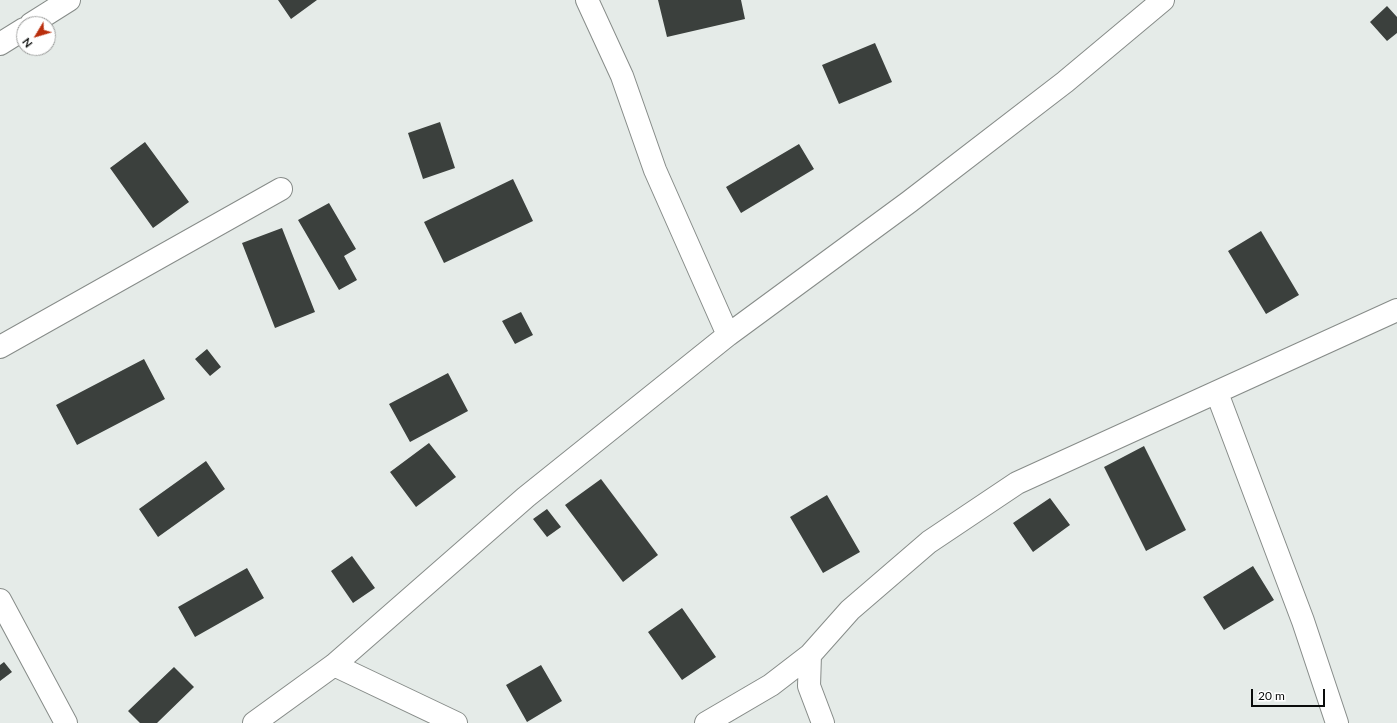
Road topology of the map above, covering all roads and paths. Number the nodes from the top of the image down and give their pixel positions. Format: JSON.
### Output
{"nodes":[{"id":1,"x":69,"y":0,"type":"edge"},
{"id":2,"x":587,"y":0,"type":"edge"},
{"id":3,"x":1163,"y":0,"type":"edge"},
{"id":4,"x":44,"y":16,"type":"edge"},
{"id":5,"x":16,"y":33,"type":"edge"},
{"id":6,"x":0,"y":44,"type":"edge"},
{"id":7,"x":281,"y":189,"type":"dead end"},
{"id":8,"x":1397,"y":310,"type":"edge"},
{"id":9,"x":728,"y":335,"type":"junction"},
{"id":10,"x":0,"y":347,"type":"edge"},
{"id":11,"x":1216,"y":393,"type":"junction"},
{"id":12,"x":0,"y":600,"type":"edge"},
{"id":13,"x":810,"y":655,"type":"junction"},
{"id":14,"x":334,"y":665,"type":"junction"},
{"id":15,"x":66,"y":723,"type":"edge"},
{"id":16,"x":254,"y":723,"type":"edge"},
{"id":17,"x":456,"y":723,"type":"edge"},
{"id":18,"x":706,"y":723,"type":"edge"},
{"id":19,"x":823,"y":723,"type":"edge"},
{"id":20,"x":1337,"y":723,"type":"edge"}],
"edges":[{"from":1,"to":4,"type":"street"},
{"from":2,"to":9,"type":"street"},
{"from":3,"to":9,"type":"street"},
{"from":5,"to":6,"type":"street"},
{"from":7,"to":10,"type":"street"},
{"from":8,"to":11,"type":"street"},
{"from":9,"to":14,"type":"street"},
{"from":11,"to":13,"type":"street"},
{"from":11,"to":20,"type":"street"},
{"from":12,"to":15,"type":"street"},
{"from":13,"to":18,"type":"street"},
{"from":13,"to":19,"type":"street"},
{"from":14,"to":16,"type":"street"},
{"from":14,"to":17,"type":"street"}]}
